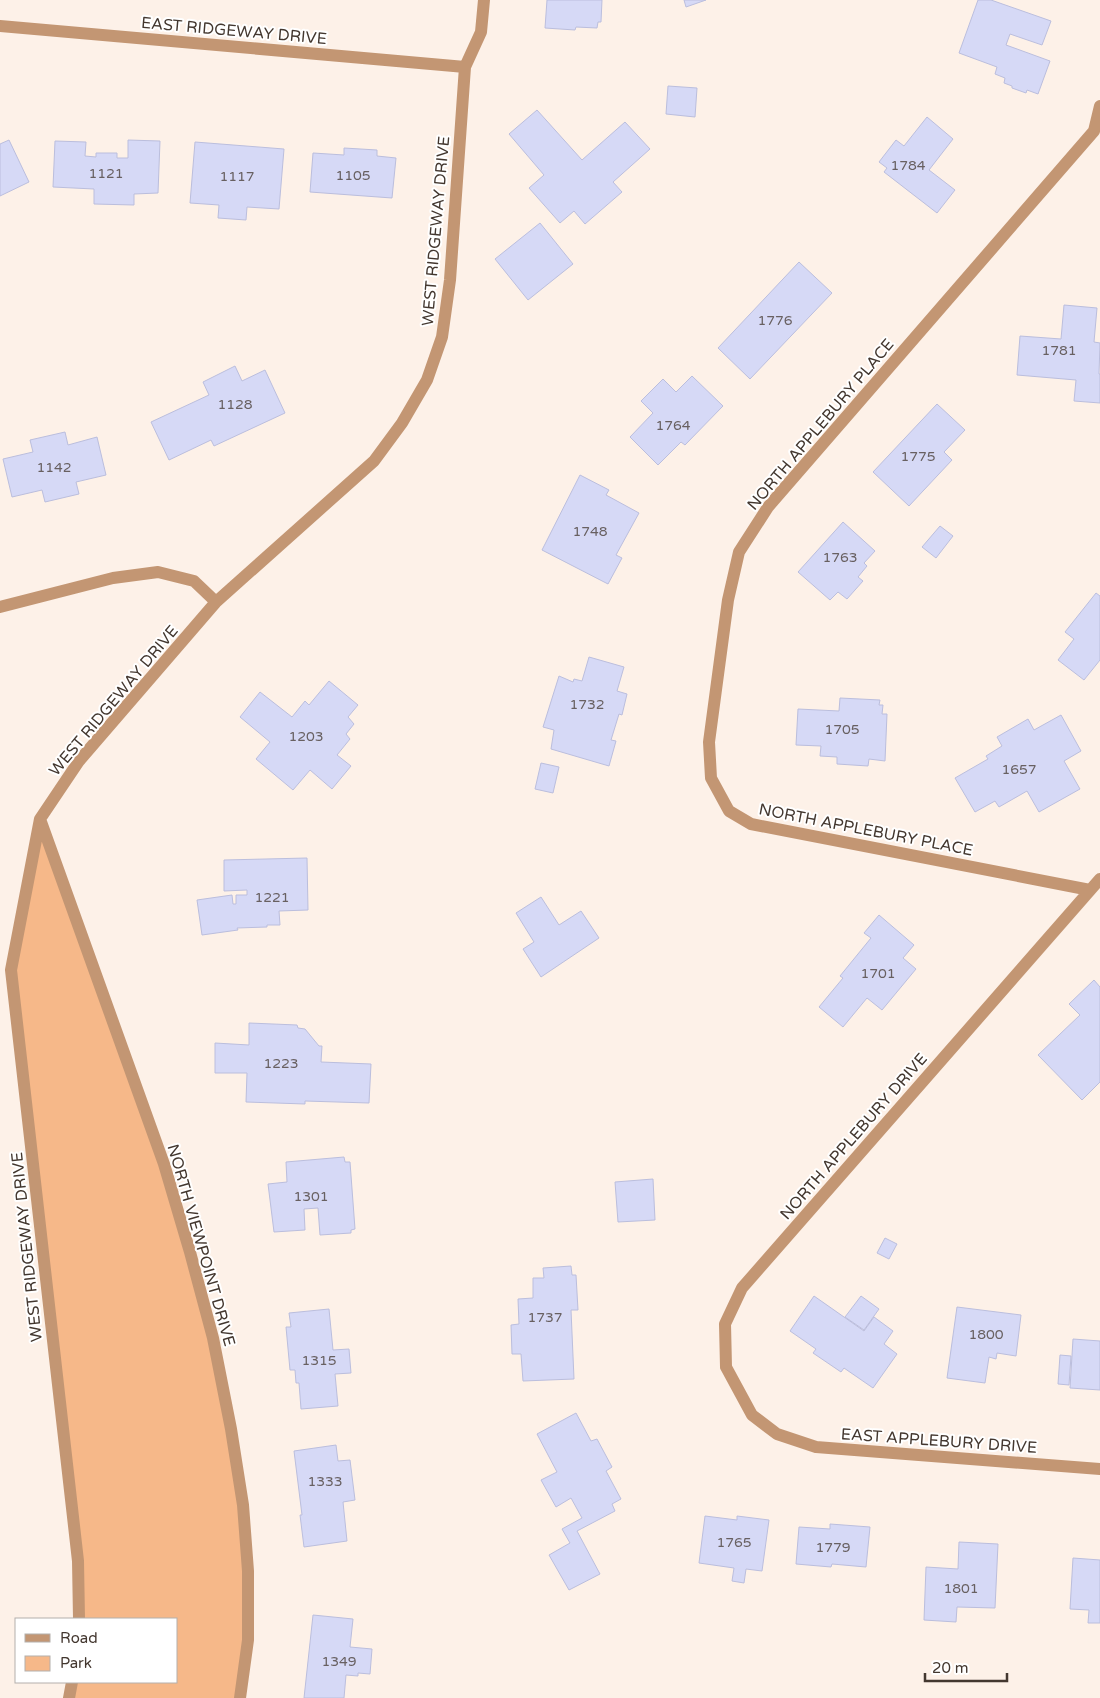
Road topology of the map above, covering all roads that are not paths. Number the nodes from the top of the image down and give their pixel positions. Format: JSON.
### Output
{"nodes":[{"id":1,"x":484,"y":0,"type":"edge"},
{"id":2,"x":0,"y":26,"type":"edge"},
{"id":3,"x":465,"y":67,"type":"junction"},
{"id":4,"x":1100,"y":106,"type":"edge"},
{"id":5,"x":216,"y":602,"type":"junction"},
{"id":6,"x":0,"y":607,"type":"edge"},
{"id":7,"x":40,"y":819,"type":"junction"},
{"id":8,"x":1100,"y":879,"type":"edge"},
{"id":9,"x":1090,"y":890,"type":"junction"},
{"id":10,"x":776,"y":1434,"type":"joint"},
{"id":11,"x":1100,"y":1469,"type":"edge"},
{"id":12,"x":79,"y":1618,"type":"edge"},
{"id":13,"x":72,"y":1683,"type":"edge"},
{"id":14,"x":69,"y":1698,"type":"edge"},
{"id":15,"x":240,"y":1698,"type":"edge"}],
"edges":[{"from":1,"to":3,"type":"street"},
{"from":2,"to":3,"type":"street","name":"EAST RIDGEWAY DRIVE"},
{"from":3,"to":5,"type":"street","name":"WEST RIDGEWAY DRIVE"},
{"from":4,"to":9,"type":"street","name":"NORTH APPLEBURY PLACE"},
{"from":5,"to":6,"type":"street"},
{"from":5,"to":7,"type":"street","name":"WEST RIDGEWAY DRIVE"},
{"from":7,"to":12,"type":"street","name":"WEST RIDGEWAY DRIVE"},
{"from":7,"to":15,"type":"street","name":"NORTH VIEWPOINT DRIVE"},
{"from":8,"to":9,"type":"street","name":"NORTH APPLEBURY DRIVE"},
{"from":9,"to":10,"type":"street","name":"NORTH APPLEBURY DRIVE"},
{"from":10,"to":11,"type":"street","name":"EAST APPLEBURY DRIVE"},
{"from":13,"to":14,"type":"street"}]}
